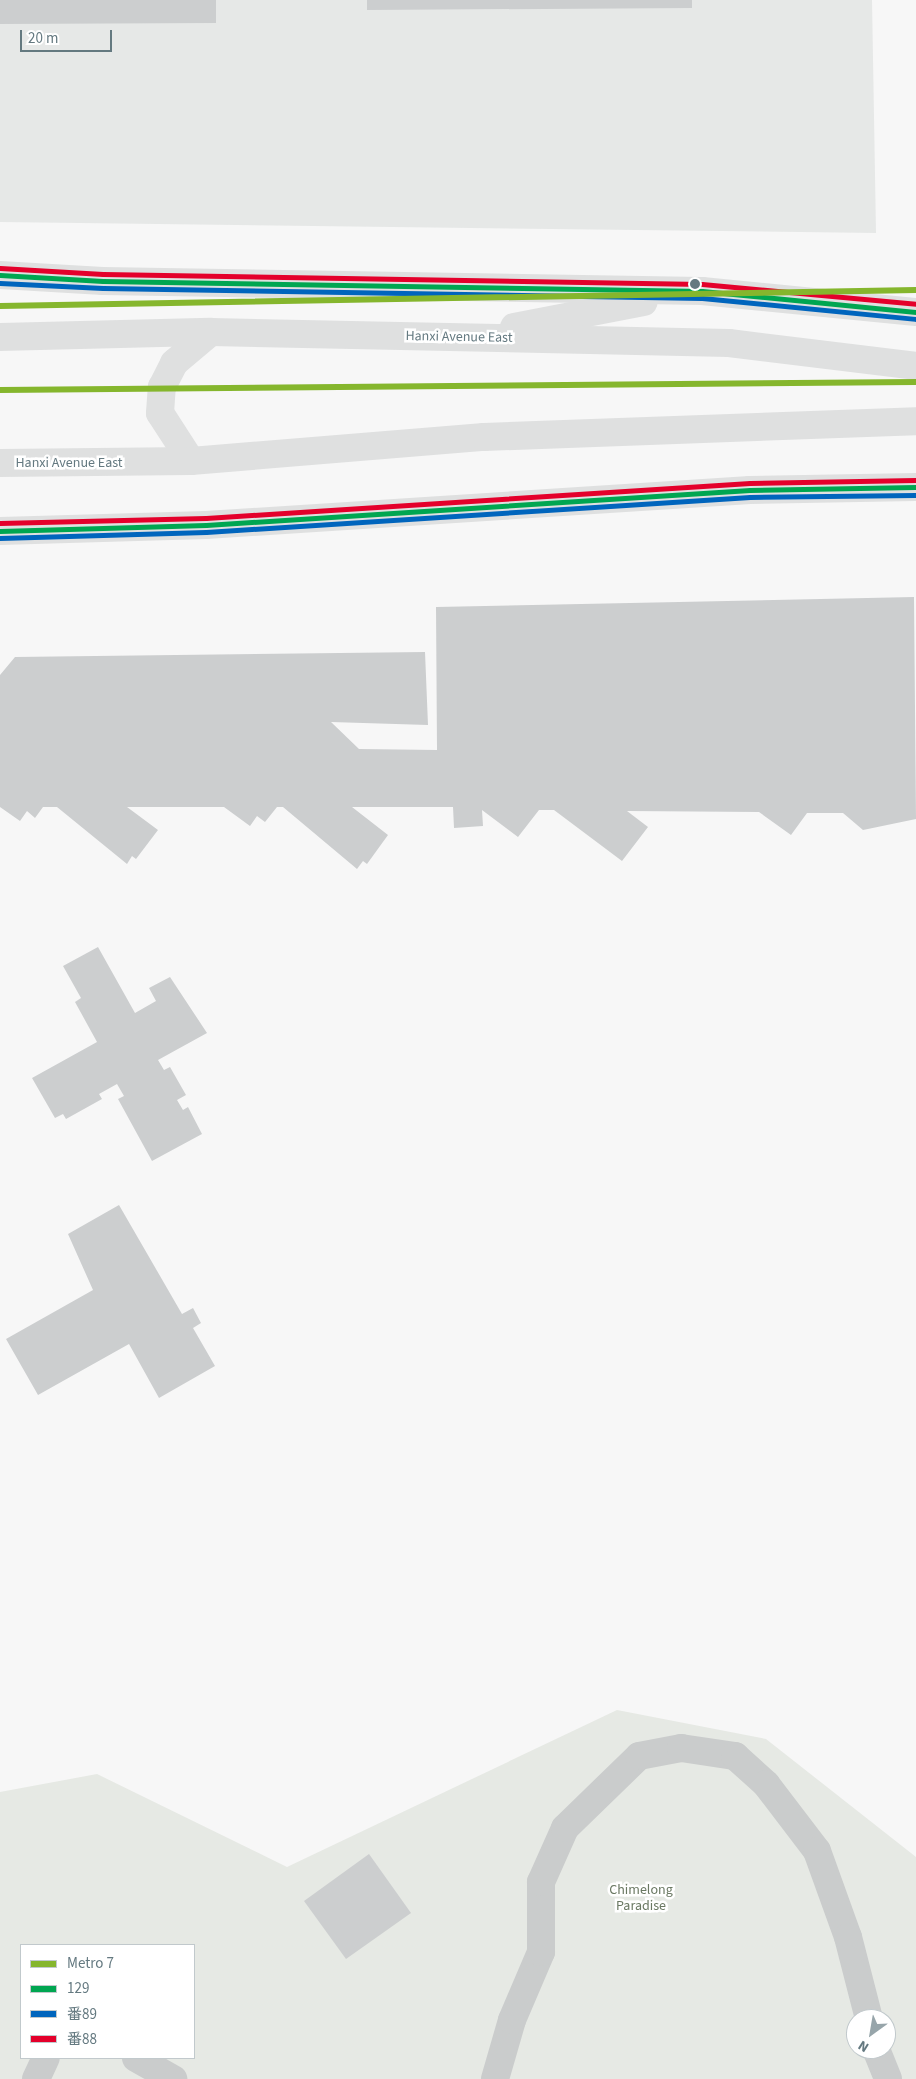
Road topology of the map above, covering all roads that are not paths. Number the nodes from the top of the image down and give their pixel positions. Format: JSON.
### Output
{"nodes":[{"id":1,"x":0,"y":275,"type":"edge"},
{"id":2,"x":702,"y":291,"type":"junction"},
{"id":3,"x":916,"y":312,"type":"edge"},
{"id":4,"x":211,"y":332,"type":"junction"},
{"id":5,"x":0,"y":337,"type":"edge"},
{"id":6,"x":454,"y":338,"type":"junction"},
{"id":7,"x":916,"y":366,"type":"edge"},
{"id":8,"x":916,"y":421,"type":"edge"},
{"id":9,"x":191,"y":461,"type":"junction"},
{"id":10,"x":0,"y":463,"type":"edge"},
{"id":11,"x":916,"y":487,"type":"edge"},
{"id":12,"x":0,"y":531,"type":"edge"},
{"id":13,"x":866,"y":2009,"type":"edge"},
{"id":14,"x":46,"y":2059,"type":"edge"},
{"id":15,"x":138,"y":2059,"type":"edge"},
{"id":16,"x":880,"y":2059,"type":"edge"},
{"id":17,"x":36,"y":2079,"type":"edge"},
{"id":18,"x":173,"y":2079,"type":"edge"},
{"id":19,"x":495,"y":2079,"type":"edge"},
{"id":20,"x":888,"y":2079,"type":"edge"}],
"edges":[{"from":1,"to":2,"type":"main road"},
{"from":2,"to":3,"type":"main road"},
{"from":2,"to":6,"type":"main road"},
{"from":4,"to":5,"type":"main road","name":"Hanxi Avenue East"},
{"from":4,"to":6,"type":"main road","name":"Hanxi Avenue East"},
{"from":4,"to":9,"type":"main road"},
{"from":6,"to":7,"type":"main road","name":"Hanxi Avenue East"},
{"from":8,"to":9,"type":"main road","name":"Hanxi Avenue East"},
{"from":9,"to":10,"type":"main road","name":"Hanxi Avenue East"},
{"from":11,"to":12,"type":"main road"},
{"from":13,"to":19,"type":"street"},
{"from":14,"to":17,"type":"street"},
{"from":15,"to":18,"type":"street"},
{"from":16,"to":20,"type":"street"}]}
